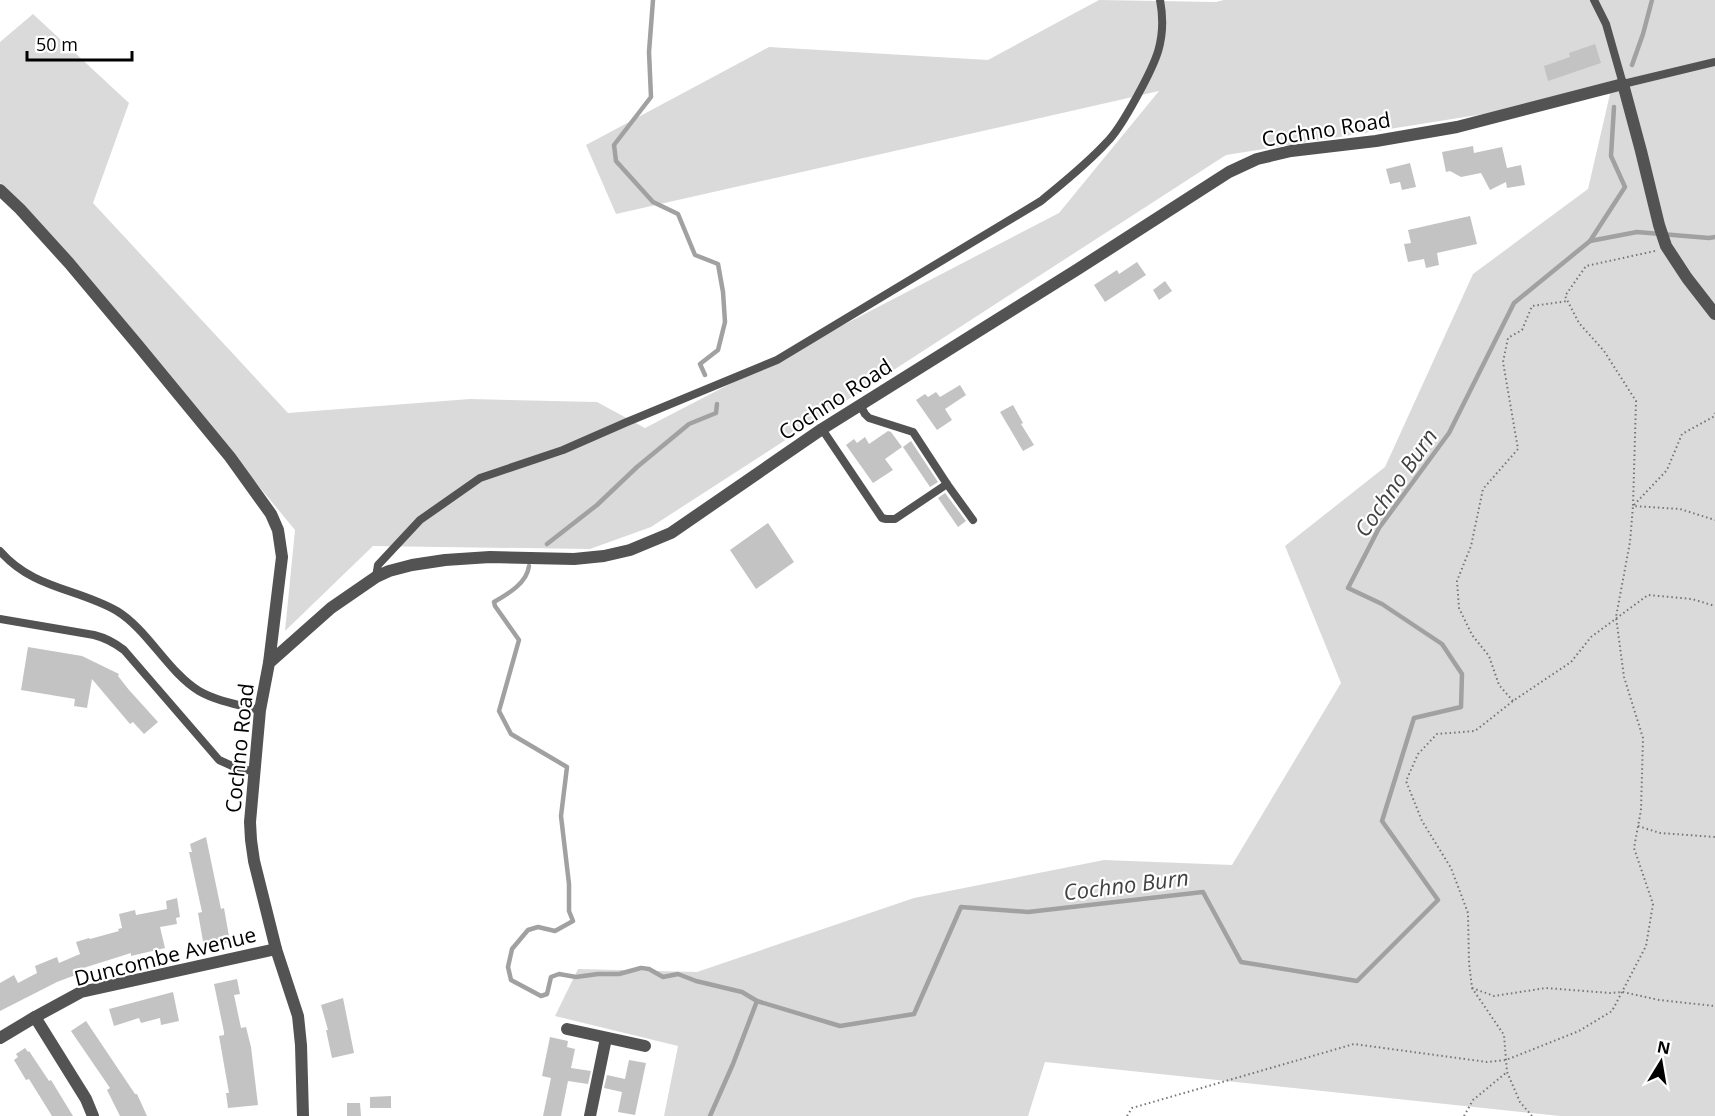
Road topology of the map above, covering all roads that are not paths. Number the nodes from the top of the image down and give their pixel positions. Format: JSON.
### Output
{"nodes":[{"id":1,"x":1160,"y":0,"type":"edge"},
{"id":2,"x":1594,"y":0,"type":"edge"},
{"id":3,"x":1715,"y":62,"type":"edge"},
{"id":4,"x":1623,"y":84,"type":"junction"},
{"id":5,"x":0,"y":190,"type":"edge"},
{"id":6,"x":1715,"y":314,"type":"edge"},
{"id":7,"x":860,"y":405,"type":"junction"},
{"id":8,"x":822,"y":429,"type":"junction"},
{"id":9,"x":947,"y":484,"type":"junction"},
{"id":10,"x":973,"y":520,"type":"dead end"},
{"id":11,"x":0,"y":551,"type":"edge"},
{"id":12,"x":376,"y":577,"type":"junction"},
{"id":13,"x":0,"y":619,"type":"edge"},
{"id":14,"x":269,"y":663,"type":"junction"},
{"id":15,"x":260,"y":710,"type":"junction"},
{"id":16,"x":254,"y":771,"type":"junction"},
{"id":17,"x":276,"y":949,"type":"junction"},
{"id":18,"x":35,"y":1017,"type":"junction"},
{"id":19,"x":567,"y":1029,"type":"dead end"},
{"id":20,"x":0,"y":1038,"type":"edge"},
{"id":21,"x":606,"y":1038,"type":"junction"},
{"id":22,"x":645,"y":1046,"type":"dead end"},
{"id":23,"x":93,"y":1116,"type":"edge"},
{"id":24,"x":303,"y":1116,"type":"edge"},
{"id":25,"x":590,"y":1116,"type":"edge"}],
"edges":[{"from":1,"to":12,"type":"lane"},
{"from":2,"to":4,"type":"lane"},
{"from":3,"to":4,"type":"lane"},
{"from":4,"to":6,"type":"street"},
{"from":4,"to":7,"type":"street","name":"Cochno Road"},
{"from":5,"to":14,"type":"street"},
{"from":7,"to":8,"type":"street","name":"Cochno Road"},
{"from":7,"to":9,"type":"lane"},
{"from":8,"to":9,"type":"lane"},
{"from":8,"to":12,"type":"street","name":"Cochno Road"},
{"from":9,"to":10,"type":"lane"},
{"from":11,"to":15,"type":"lane"},
{"from":12,"to":14,"type":"street","name":"Cochno Road"},
{"from":13,"to":16,"type":"lane"},
{"from":14,"to":15,"type":"street","name":"Cochno Road"},
{"from":15,"to":16,"type":"street","name":"Cochno Road"},
{"from":16,"to":17,"type":"street","name":"Cochno Road"},
{"from":17,"to":18,"type":"street","name":"Duncombe Avenue"},
{"from":17,"to":24,"type":"street","name":"Cochno Road"},
{"from":18,"to":20,"type":"street","name":"Duncombe Avenue"},
{"from":18,"to":23,"type":"street"},
{"from":19,"to":21,"type":"street"},
{"from":21,"to":22,"type":"street"},
{"from":21,"to":25,"type":"street"}]}
